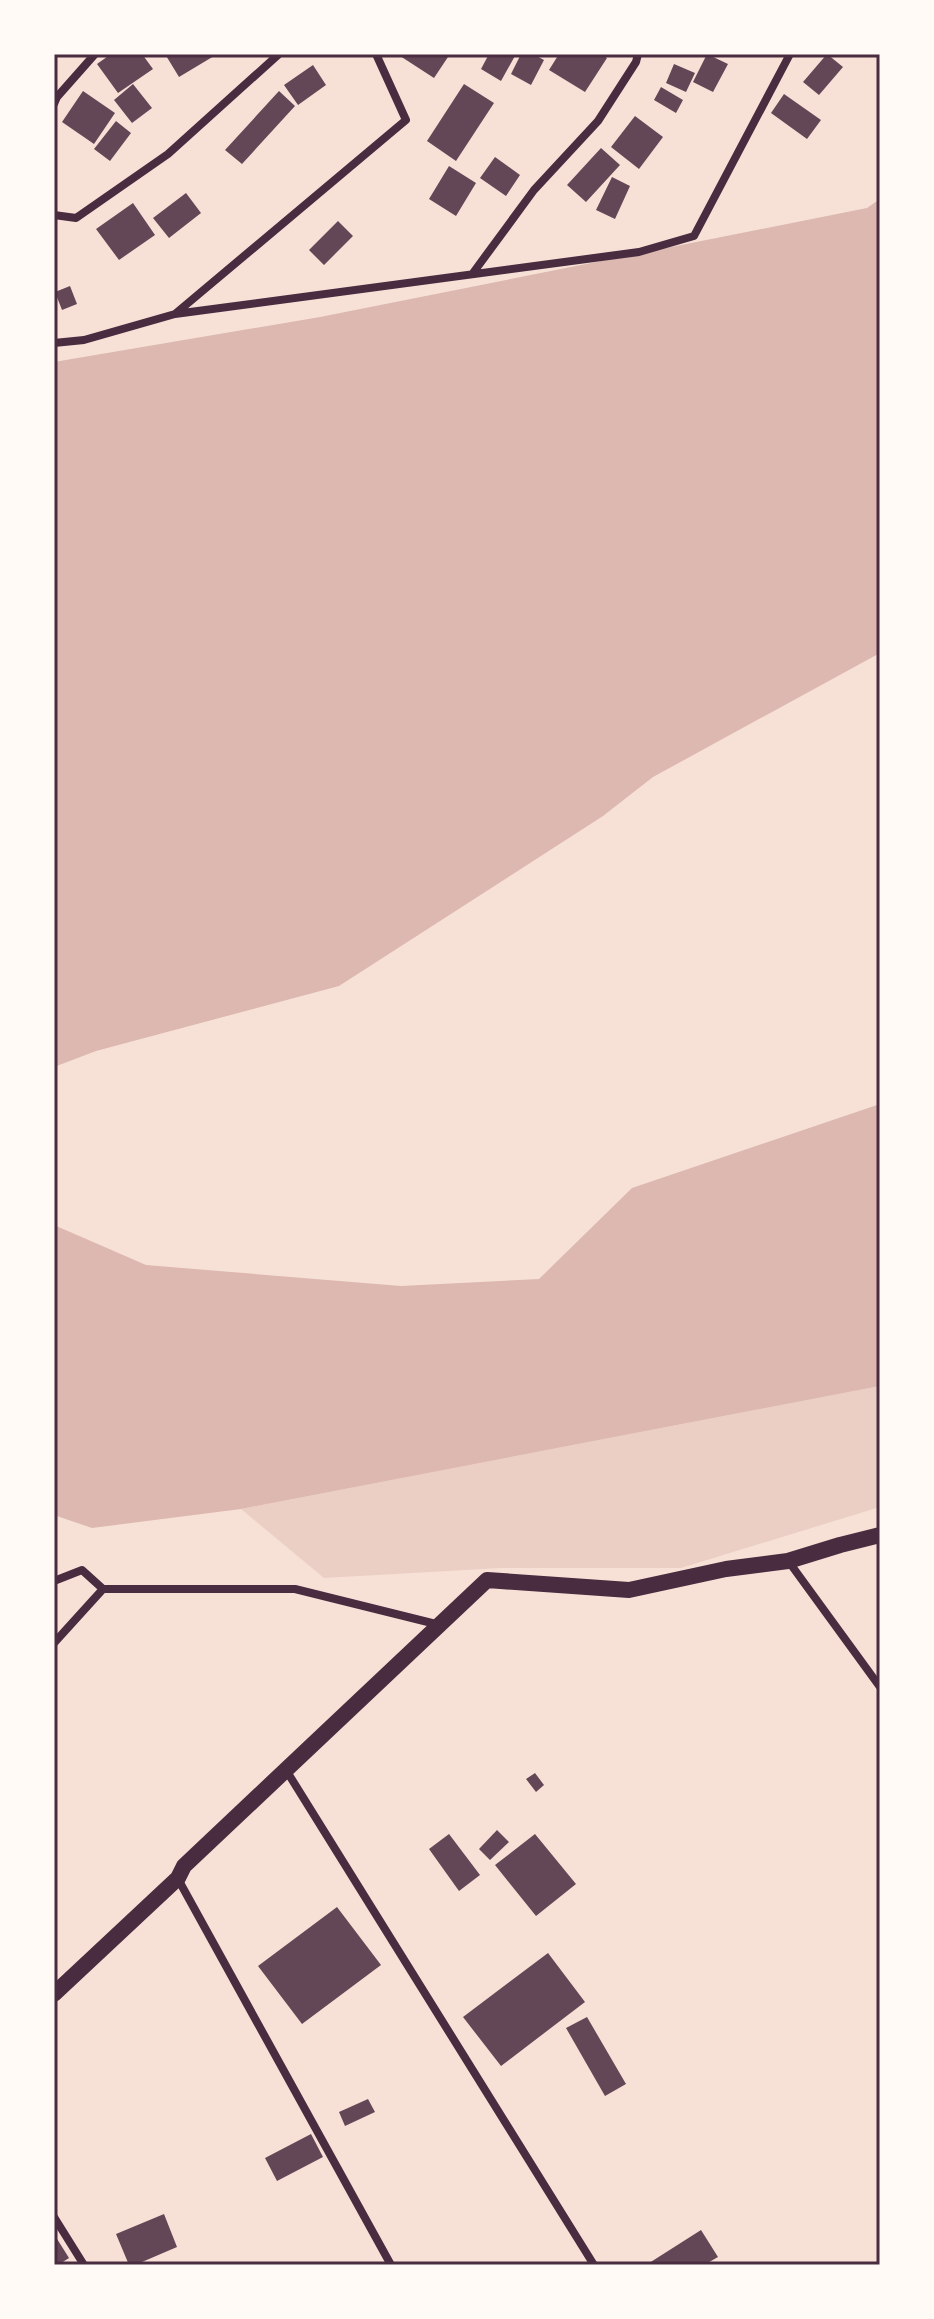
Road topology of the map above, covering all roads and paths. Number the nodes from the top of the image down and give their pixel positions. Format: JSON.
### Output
{"nodes":[{"id":1,"x":95,"y":54,"type":"edge"},
{"id":2,"x":279,"y":54,"type":"edge"},
{"id":3,"x":376,"y":54,"type":"edge"},
{"id":4,"x":638,"y":54,"type":"edge"},
{"id":5,"x":790,"y":54,"type":"edge"},
{"id":6,"x":54,"y":104,"type":"edge"},
{"id":7,"x":54,"y":215,"type":"edge"},
{"id":8,"x":473,"y":273,"type":"junction"},
{"id":9,"x":175,"y":314,"type":"junction"},
{"id":10,"x":54,"y":343,"type":"edge"},
{"id":11,"x":880,"y":1535,"type":"edge"},
{"id":12,"x":788,"y":1561,"type":"junction"},
{"id":13,"x":54,"y":1581,"type":"edge"},
{"id":14,"x":103,"y":1589,"type":"junction"},
{"id":15,"x":441,"y":1625,"type":"junction"},
{"id":16,"x":54,"y":1643,"type":"edge"},
{"id":17,"x":880,"y":1687,"type":"edge"},
{"id":18,"x":286,"y":1770,"type":"junction"},
{"id":19,"x":178,"y":1878,"type":"junction"},
{"id":20,"x":54,"y":1994,"type":"edge"},
{"id":21,"x":54,"y":2217,"type":"edge"},
{"id":22,"x":84,"y":2265,"type":"edge"},
{"id":23,"x":391,"y":2265,"type":"edge"},
{"id":24,"x":594,"y":2265,"type":"edge"}],
"edges":[{"from":1,"to":6,"type":"street"},
{"from":2,"to":7,"type":"street"},
{"from":3,"to":9,"type":"street"},
{"from":4,"to":8,"type":"street"},
{"from":5,"to":8,"type":"street"},
{"from":8,"to":9,"type":"street"},
{"from":9,"to":10,"type":"street"},
{"from":11,"to":12,"type":"main road"},
{"from":12,"to":15,"type":"main road"},
{"from":12,"to":17,"type":"street"},
{"from":13,"to":14,"type":"street"},
{"from":14,"to":15,"type":"street"},
{"from":14,"to":16,"type":"street"},
{"from":15,"to":18,"type":"main road"},
{"from":18,"to":19,"type":"main road"},
{"from":18,"to":24,"type":"street"},
{"from":19,"to":20,"type":"main road"},
{"from":19,"to":23,"type":"street"},
{"from":21,"to":22,"type":"street"}]}
